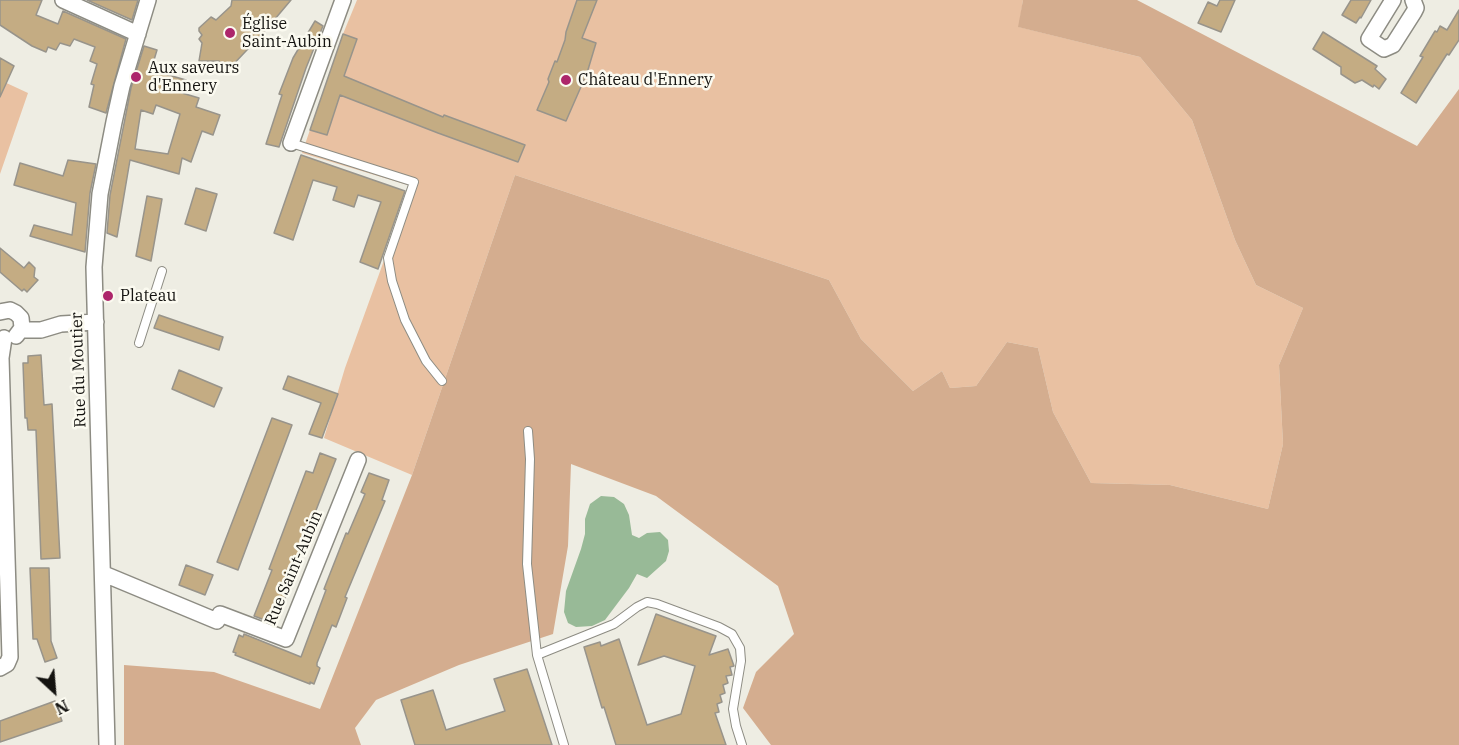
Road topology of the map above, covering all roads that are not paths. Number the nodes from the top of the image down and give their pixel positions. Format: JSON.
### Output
{"nodes":[{"id":1,"x":63,"y":0,"type":"edge"},
{"id":2,"x":148,"y":0,"type":"edge"},
{"id":3,"x":343,"y":0,"type":"edge"},
{"id":4,"x":1393,"y":0,"type":"edge"},
{"id":5,"x":1413,"y":0,"type":"edge"},
{"id":6,"x":138,"y":34,"type":"junction"},
{"id":7,"x":291,"y":143,"type":"joint"},
{"id":8,"x":162,"y":271,"type":"dead end"},
{"id":9,"x":1,"y":310,"type":"edge"},
{"id":10,"x":96,"y":322,"type":"junction"},
{"id":11,"x":21,"y":330,"type":"junction"},
{"id":12,"x":2,"y":337,"type":"edge"},
{"id":13,"x":139,"y":343,"type":"dead end"},
{"id":14,"x":442,"y":381,"type":"dead end"},
{"id":15,"x":528,"y":431,"type":"dead end"},
{"id":16,"x":358,"y":460,"type":"dead end"},
{"id":17,"x":3,"y":512,"type":"edge"},
{"id":18,"x":104,"y":574,"type":"junction"},
{"id":19,"x":537,"y":655,"type":"junction"},
{"id":20,"x":5,"y":662,"type":"edge"},
{"id":21,"x":107,"y":745,"type":"edge"},
{"id":22,"x":564,"y":745,"type":"edge"},
{"id":23,"x":742,"y":745,"type":"edge"}],
"edges":[{"from":1,"to":6,"type":"street"},
{"from":2,"to":6,"type":"street","name":"Rue du Moutier"},
{"from":3,"to":7,"type":"street"},
{"from":4,"to":5,"type":"street"},
{"from":6,"to":10,"type":"street","name":"Rue du Moutier"},
{"from":7,"to":14,"type":"lane"},
{"from":8,"to":13,"type":"lane"},
{"from":9,"to":11,"type":"street"},
{"from":10,"to":11,"type":"street"},
{"from":10,"to":18,"type":"street","name":"Rue du Moutier"},
{"from":11,"to":12,"type":"street"},
{"from":12,"to":17,"type":"street"},
{"from":15,"to":19,"type":"lane"},
{"from":16,"to":18,"type":"street","name":"Rue Saint-Aubin"},
{"from":17,"to":20,"type":"street"},
{"from":18,"to":21,"type":"street","name":"Rue du Moutier"},
{"from":19,"to":22,"type":"lane"},
{"from":19,"to":23,"type":"lane"}]}
